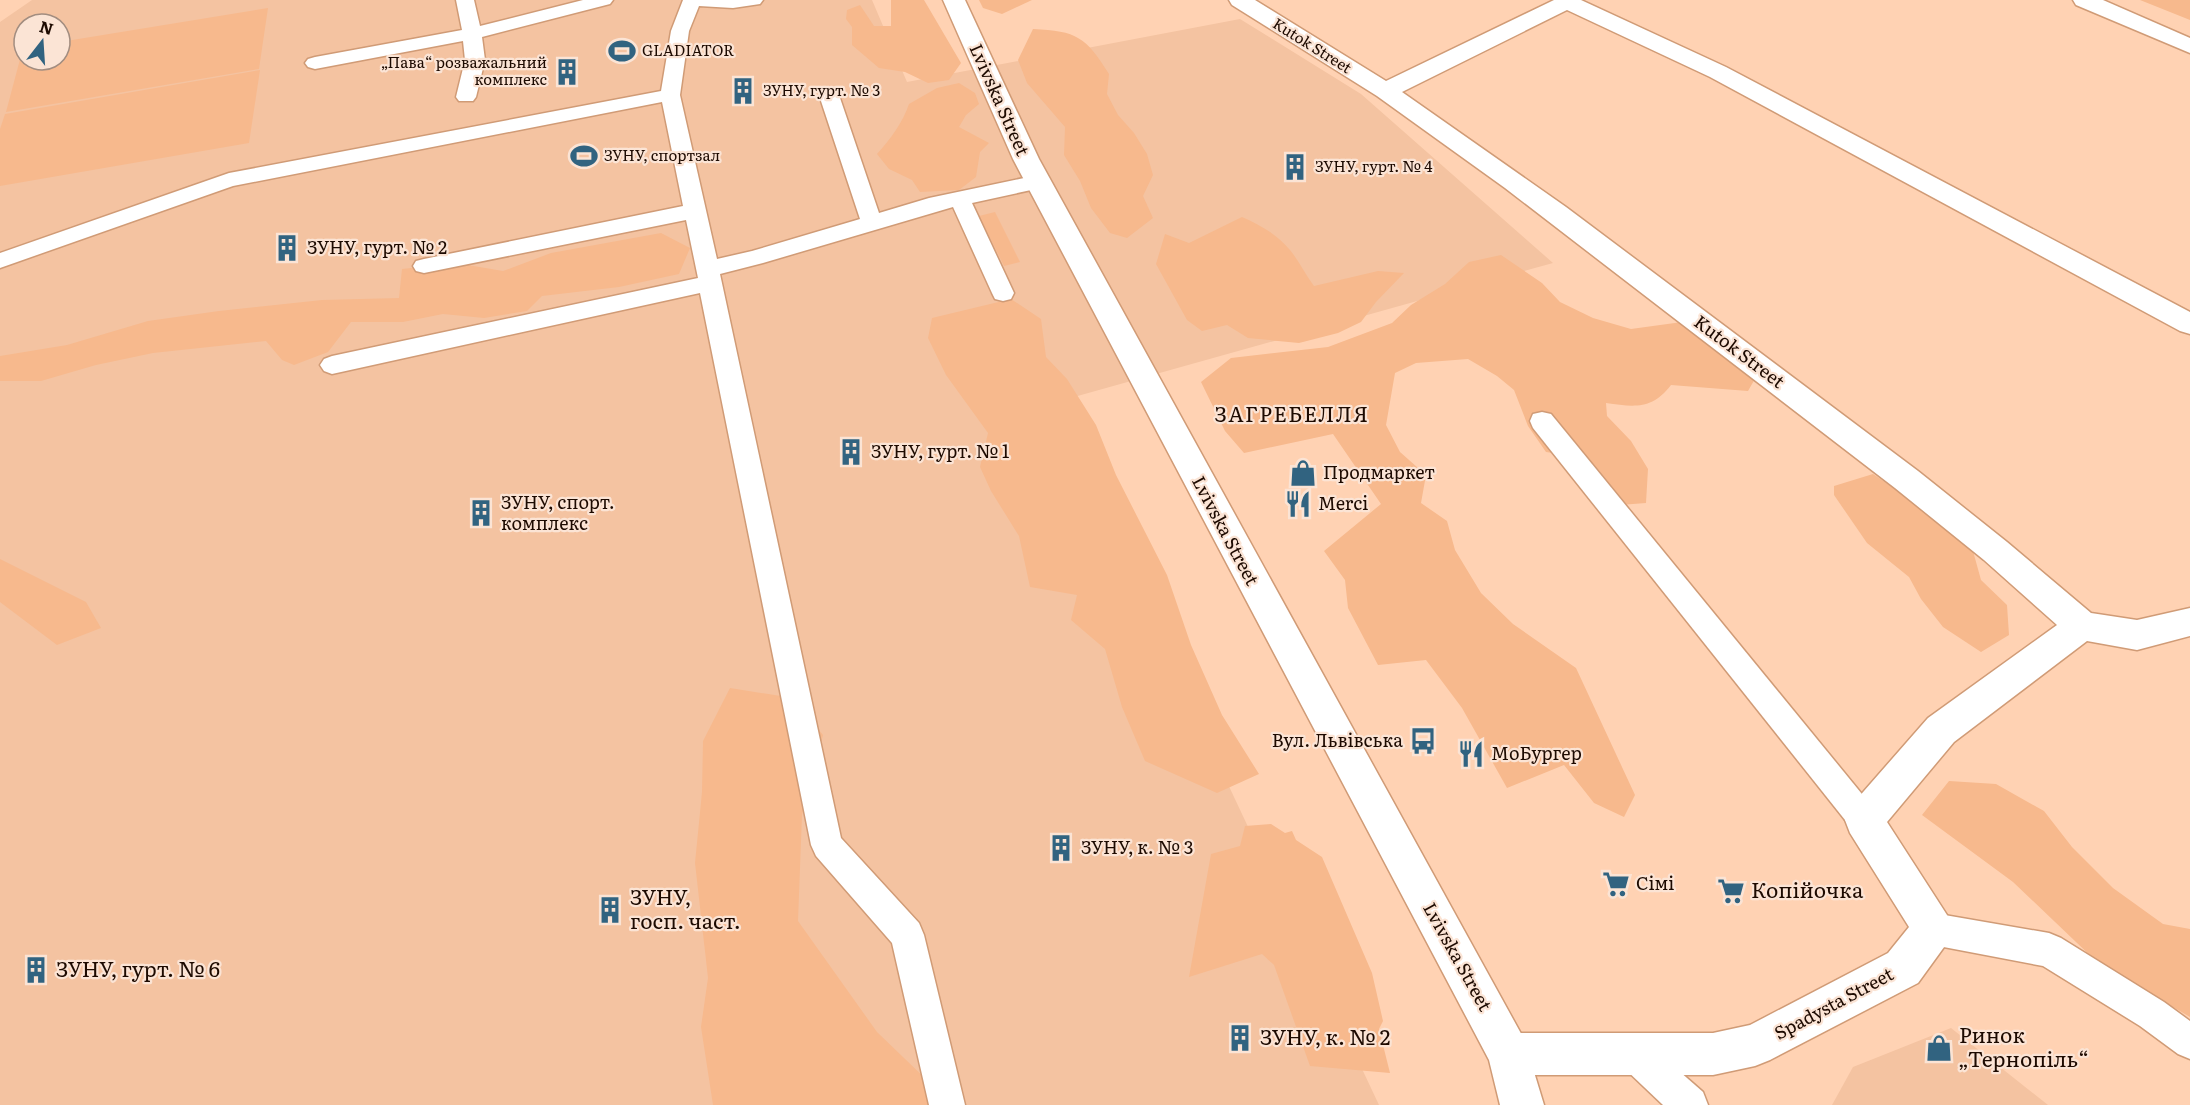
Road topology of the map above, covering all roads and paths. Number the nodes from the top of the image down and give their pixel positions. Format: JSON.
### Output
{"nodes":[{"id":1,"x":465,"y":0,"type":"edge"},
{"id":2,"x":604,"y":0,"type":"edge"},
{"id":3,"x":692,"y":0,"type":"edge"},
{"id":4,"x":754,"y":0,"type":"edge"},
{"id":5,"x":954,"y":0,"type":"edge"},
{"id":6,"x":1240,"y":0,"type":"edge"},
{"id":7,"x":2084,"y":0,"type":"edge"},
{"id":8,"x":1568,"y":1,"type":"edge"},
{"id":9,"x":472,"y":34,"type":"junction"},
{"id":10,"x":2190,"y":45,"type":"edge"},
{"id":11,"x":315,"y":63,"type":"dead end"},
{"id":12,"x":1385,"y":91,"type":"junction"},
{"id":13,"x":670,"y":95,"type":"junction"},
{"id":14,"x":466,"y":97,"type":"dead end"},
{"id":15,"x":830,"y":98,"type":"dead end"},
{"id":16,"x":1038,"y":182,"type":"junction"},
{"id":17,"x":960,"y":199,"type":"junction"},
{"id":18,"x":695,"y":213,"type":"junction"},
{"id":19,"x":872,"y":223,"type":"junction"},
{"id":20,"x":0,"y":261,"type":"edge"},
{"id":21,"x":424,"y":266,"type":"dead end"},
{"id":22,"x":708,"y":276,"type":"junction"},
{"id":23,"x":1003,"y":293,"type":"dead end"},
{"id":24,"x":2190,"y":324,"type":"edge"},
{"id":25,"x":332,"y":365,"type":"dead end"},
{"id":26,"x":1542,"y":421,"type":"dead end"},
{"id":27,"x":2190,"y":622,"type":"edge"},
{"id":28,"x":2082,"y":626,"type":"junction"},
{"id":29,"x":1864,"y":820,"type":"junction"},
{"id":30,"x":1933,"y":929,"type":"junction"},
{"id":31,"x":2190,"y":1041,"type":"edge"},
{"id":32,"x":1509,"y":1054,"type":"junction"},
{"id":33,"x":1635,"y":1055,"type":"junction"},
{"id":34,"x":947,"y":1105,"type":"edge"},
{"id":35,"x":1522,"y":1105,"type":"edge"},
{"id":36,"x":1690,"y":1105,"type":"edge"}],
"edges":[{"from":1,"to":9,"type":"lane"},
{"from":2,"to":9,"type":"lane"},
{"from":3,"to":4,"type":"lane"},
{"from":3,"to":13,"type":"lane"},
{"from":5,"to":16,"type":"street","name":"Lvivska Street"},
{"from":6,"to":12,"type":"street","name":"Kutok Street"},
{"from":7,"to":10,"type":"street"},
{"from":8,"to":12,"type":"street"},
{"from":8,"to":24,"type":"street"},
{"from":9,"to":11,"type":"lane"},
{"from":9,"to":14,"type":"lane"},
{"from":12,"to":28,"type":"street","name":"Kutok Street"},
{"from":13,"to":18,"type":"lane"},
{"from":13,"to":20,"type":"lane"},
{"from":15,"to":19,"type":"lane"},
{"from":16,"to":17,"type":"lane"},
{"from":16,"to":32,"type":"street","name":"Lvivska Street"},
{"from":17,"to":19,"type":"lane"},
{"from":17,"to":23,"type":"lane"},
{"from":18,"to":21,"type":"lane"},
{"from":18,"to":22,"type":"lane"},
{"from":19,"to":22,"type":"lane"},
{"from":22,"to":25,"type":"lane"},
{"from":22,"to":34,"type":"lane"},
{"from":26,"to":29,"type":"lane"},
{"from":27,"to":28,"type":"street"},
{"from":28,"to":29,"type":"street"},
{"from":29,"to":30,"type":"street"},
{"from":30,"to":31,"type":"lane"},
{"from":30,"to":33,"type":"street","name":"Spadysta Street"},
{"from":32,"to":33,"type":"street","name":"Spadysta Street"},
{"from":32,"to":35,"type":"street","name":"Lvivska Street"},
{"from":33,"to":36,"type":"lane"}]}
